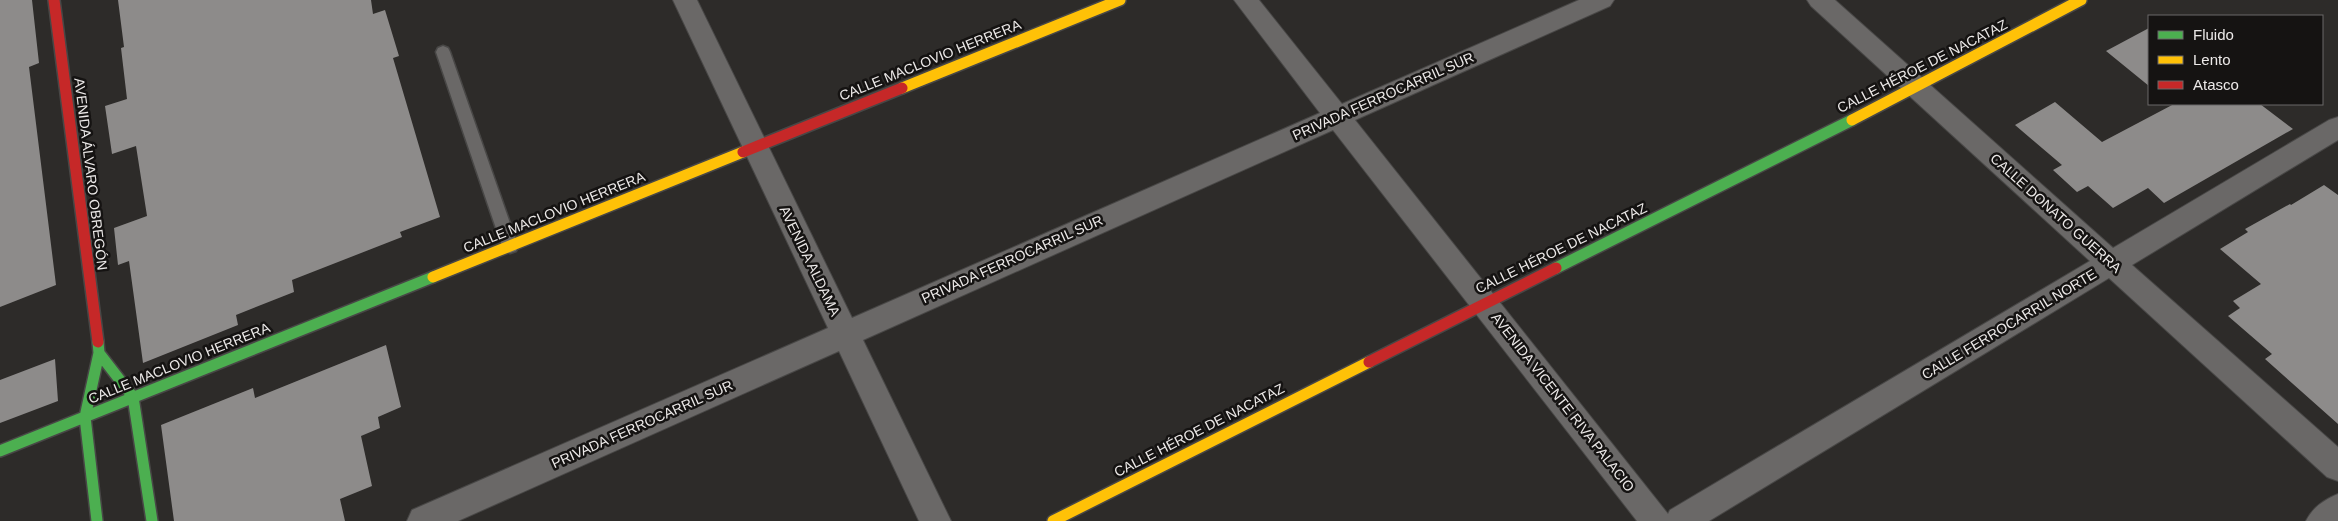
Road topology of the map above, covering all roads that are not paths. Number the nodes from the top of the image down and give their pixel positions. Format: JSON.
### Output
{"nodes":[{"id":1,"x":54,"y":0,"type":"edge"},
{"id":2,"x":685,"y":0,"type":"edge"},
{"id":3,"x":1120,"y":0,"type":"edge"},
{"id":4,"x":1246,"y":0,"type":"edge"},
{"id":5,"x":1602,"y":0,"type":"edge"},
{"id":6,"x":1819,"y":0,"type":"edge"},
{"id":7,"x":2081,"y":0,"type":"edge"},
{"id":8,"x":443,"y":52,"type":"dead end"},
{"id":9,"x":1915,"y":88,"type":"junction"},
{"id":10,"x":1337,"y":117,"type":"junction"},
{"id":11,"x":2338,"y":127,"type":"edge"},
{"id":12,"x":755,"y":147,"type":"junction"},
{"id":13,"x":510,"y":246,"type":"junction"},
{"id":14,"x":2112,"y":262,"type":"junction"},
{"id":15,"x":1485,"y":302,"type":"junction"},
{"id":16,"x":844,"y":333,"type":"junction"},
{"id":17,"x":99,"y":353,"type":"junction"},
{"id":18,"x":134,"y":397,"type":"junction"},
{"id":19,"x":85,"y":416,"type":"junction"},
{"id":20,"x":0,"y":451,"type":"edge"},
{"id":21,"x":2338,"y":466,"type":"edge"},
{"id":22,"x":2338,"y":509,"type":"edge"},
{"id":23,"x":98,"y":521,"type":"edge"},
{"id":24,"x":152,"y":521,"type":"edge"},
{"id":25,"x":423,"y":521,"type":"edge"},
{"id":26,"x":935,"y":521,"type":"edge"},
{"id":27,"x":1053,"y":521,"type":"edge"},
{"id":28,"x":1656,"y":521,"type":"edge"},
{"id":29,"x":1681,"y":521,"type":"edge"},
{"id":30,"x":2322,"y":521,"type":"edge"}],
"edges":[{"from":1,"to":17,"type":"street","name":"AVENIDA ÁLVARO OBREGÓN"},
{"from":2,"to":12,"type":"street","name":"AVENIDA ALDAMA"},
{"from":3,"to":12,"type":"street","name":"CALLE MACLOVIO HERRERA"},
{"from":4,"to":10,"type":"street","name":"AVENIDA VICENTE RIVA PALACIO"},
{"from":5,"to":10,"type":"street","name":"PRIVADA FERROCARRIL SUR"},
{"from":6,"to":9,"type":"street","name":"CALLE DONATO GUERRA"},
{"from":7,"to":9,"type":"street","name":"CALLE HÉROE DE NACATAZ"},
{"from":8,"to":13,"type":"lane"},
{"from":9,"to":14,"type":"street","name":"CALLE DONATO GUERRA"},
{"from":9,"to":15,"type":"street","name":"CALLE HÉROE DE NACATAZ"},
{"from":10,"to":15,"type":"street","name":"AVENIDA VICENTE RIVA PALACIO"},
{"from":10,"to":16,"type":"street","name":"PRIVADA FERROCARRIL SUR"},
{"from":11,"to":14,"type":"street","name":"CALLE FERROCARRIL NORTE"},
{"from":12,"to":13,"type":"street","name":"CALLE MACLOVIO HERRERA"},
{"from":12,"to":16,"type":"street","name":"AVENIDA ALDAMA"},
{"from":13,"to":18,"type":"street","name":"CALLE MACLOVIO HERRERA"},
{"from":14,"to":21,"type":"street","name":"CALLE DONATO GUERRA"},
{"from":14,"to":29,"type":"street","name":"CALLE FERROCARRIL NORTE"},
{"from":15,"to":27,"type":"street","name":"CALLE HÉROE DE NACATAZ"},
{"from":15,"to":28,"type":"street","name":"AVENIDA VICENTE RIVA PALACIO"},
{"from":16,"to":25,"type":"street","name":"PRIVADA FERROCARRIL SUR"},
{"from":16,"to":26,"type":"street","name":"AVENIDA ALDAMA"},
{"from":17,"to":18,"type":"street"},
{"from":17,"to":19,"type":"street","name":"AVENIDA ÁLVARO OBREGÓN"},
{"from":18,"to":19,"type":"street","name":"CALLE MACLOVIO HERRERA"},
{"from":18,"to":24,"type":"street"},
{"from":19,"to":20,"type":"street","name":"CALLE MACLOVIO HERRERA"},
{"from":19,"to":23,"type":"street","name":"AVENIDA ÁLVARO OBREGÓN"},
{"from":22,"to":30,"type":"street"}]}
